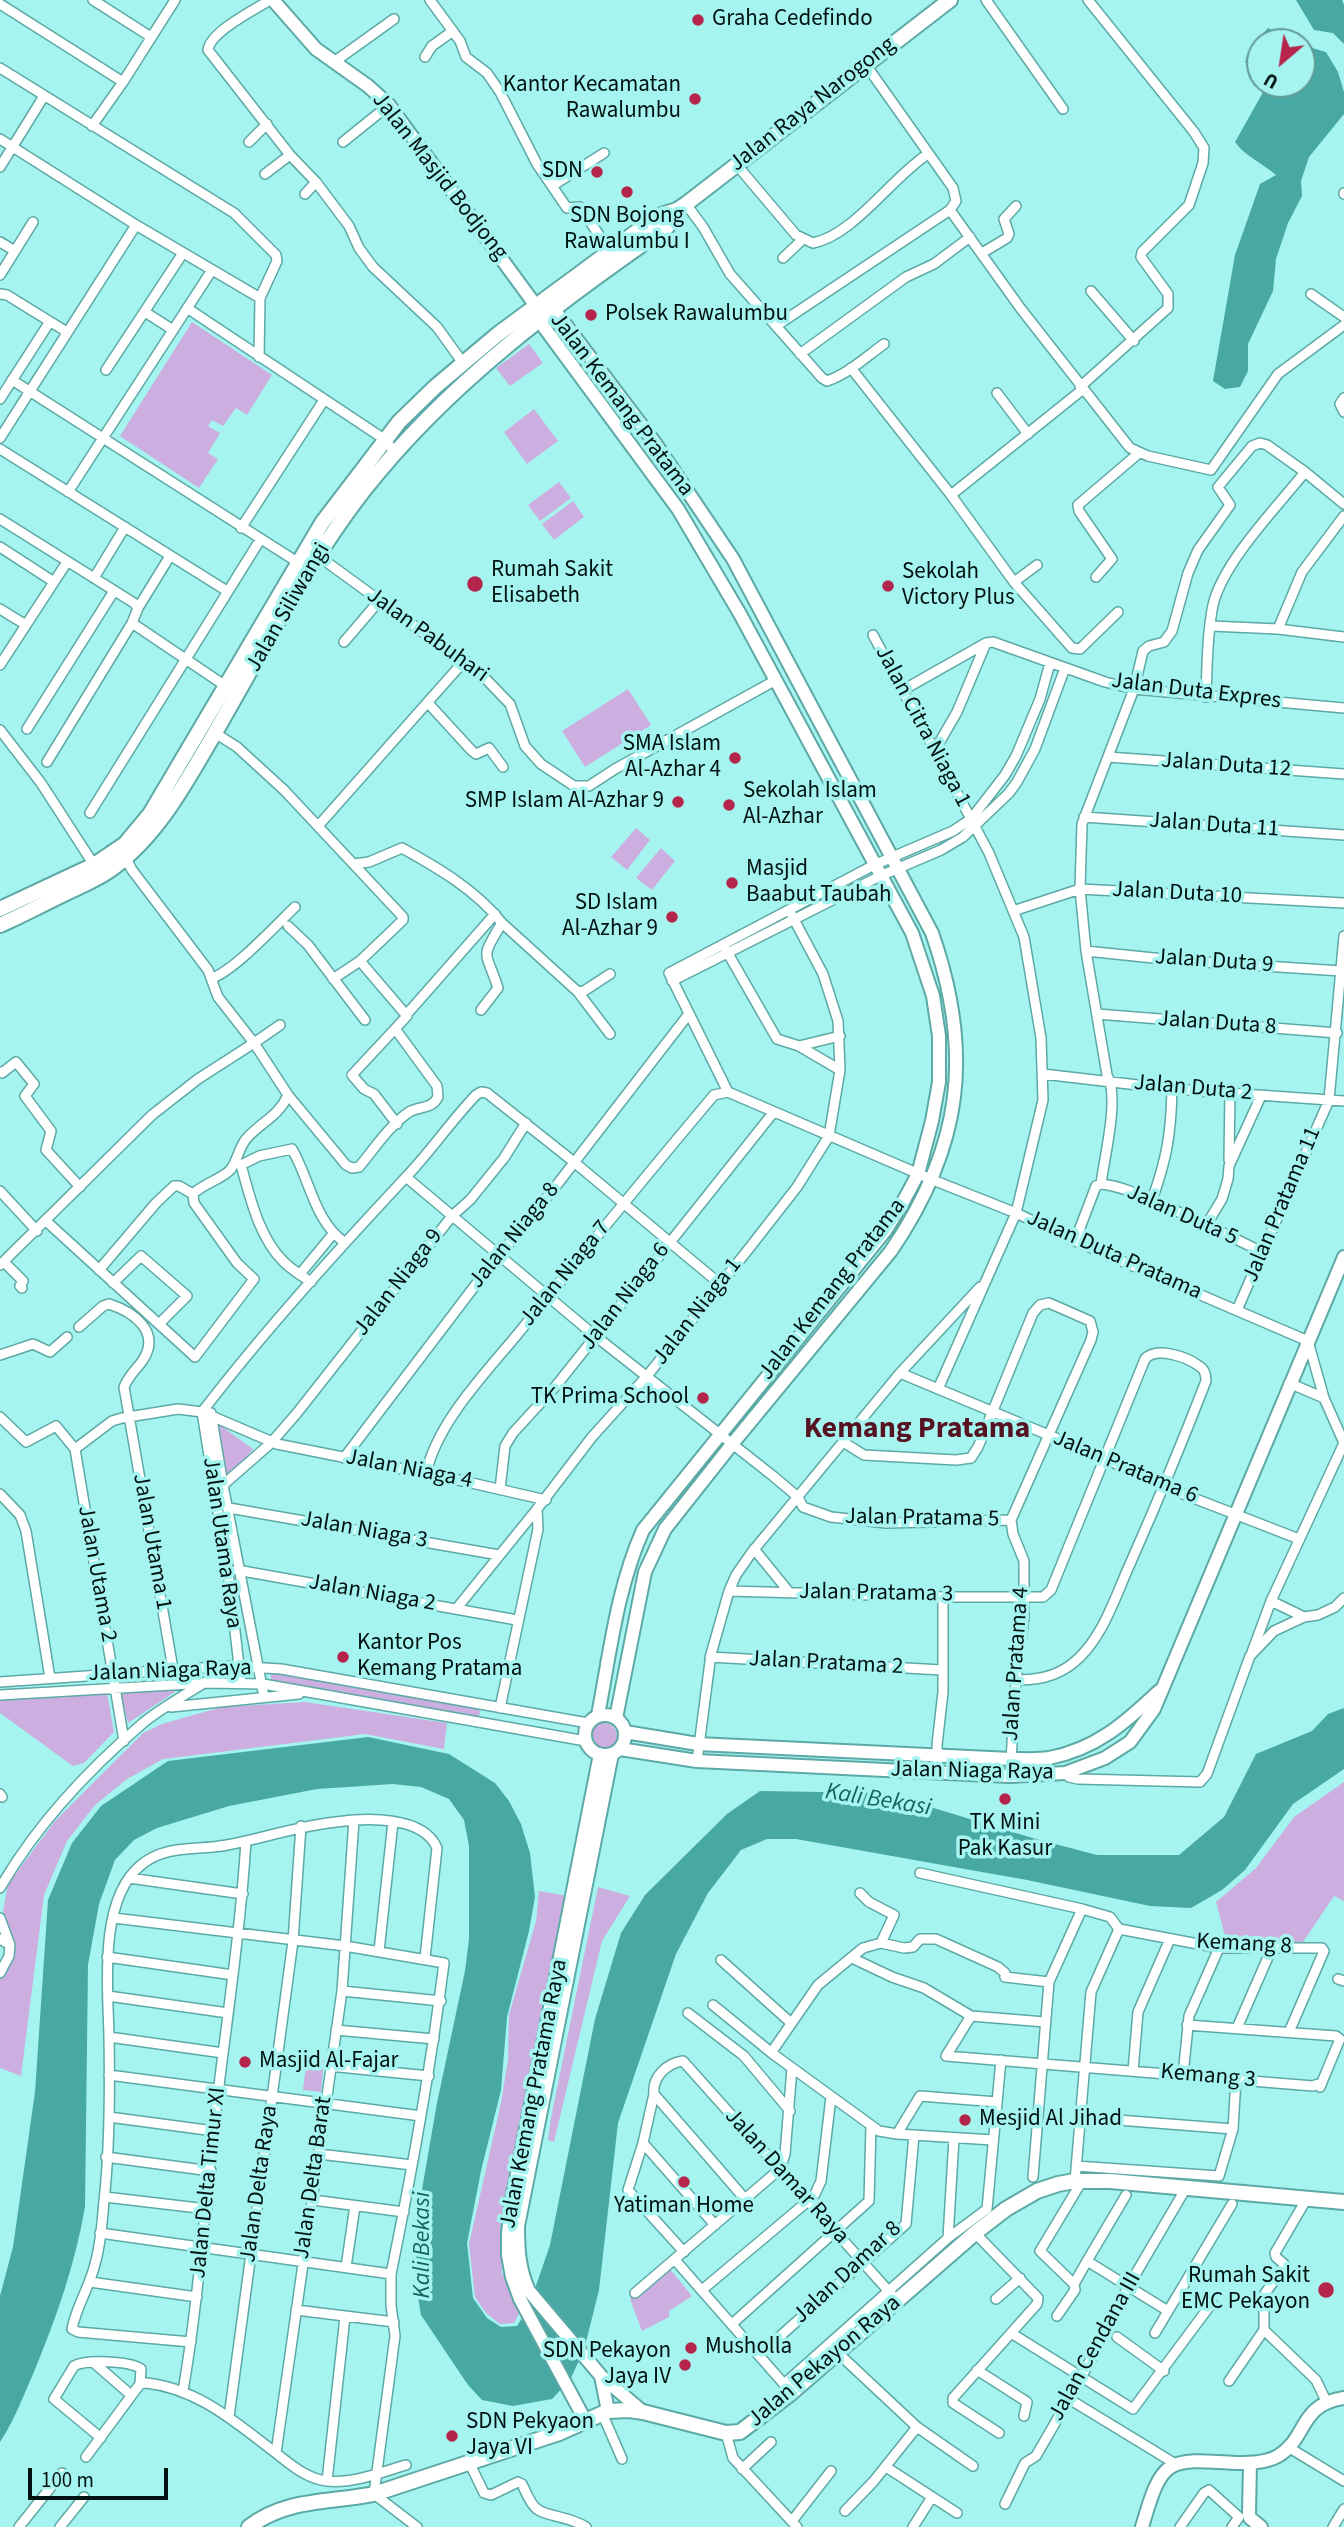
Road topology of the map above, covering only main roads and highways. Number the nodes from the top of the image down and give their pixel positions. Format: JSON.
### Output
{"nodes":[{"id":1,"x":950,"y":0,"type":"edge"},
{"id":2,"x":682,"y":207,"type":"junction"},
{"id":3,"x":582,"y":280,"type":"junction"},
{"id":4,"x":537,"y":312,"type":"junction"},
{"id":5,"x":303,"y":566,"type":"junction"},
{"id":6,"x":0,"y":909,"type":"edge"},
{"id":7,"x":0,"y":925,"type":"edge"},
{"id":8,"x":1344,"y":2202,"type":"edge"},
{"id":9,"x":249,"y":2527,"type":"edge"}],
"edges":[{"from":1,"to":2,"type":"main road","name":"Jalan Raya Narogong"},
{"from":2,"to":3,"type":"main road","name":"Jalan Raya Narogong"},
{"from":2,"to":3,"type":"main road","name":"Jalan Raya Narogong"},
{"from":3,"to":4,"type":"main road","name":"Jalan Siliwangi"},
{"from":3,"to":4,"type":"main road","name":"Jalan Siliwangi"},
{"from":4,"to":5,"type":"main road","name":"Jalan Siliwangi"},
{"from":4,"to":5,"type":"main road","name":"Jalan Siliwangi"},
{"from":5,"to":6,"type":"main road","name":"Jalan Siliwangi"},
{"from":5,"to":7,"type":"main road","name":"Jalan Siliwangi"},
{"from":8,"to":9,"type":"main road","name":"Jalan Pekayon Raya"}]}
